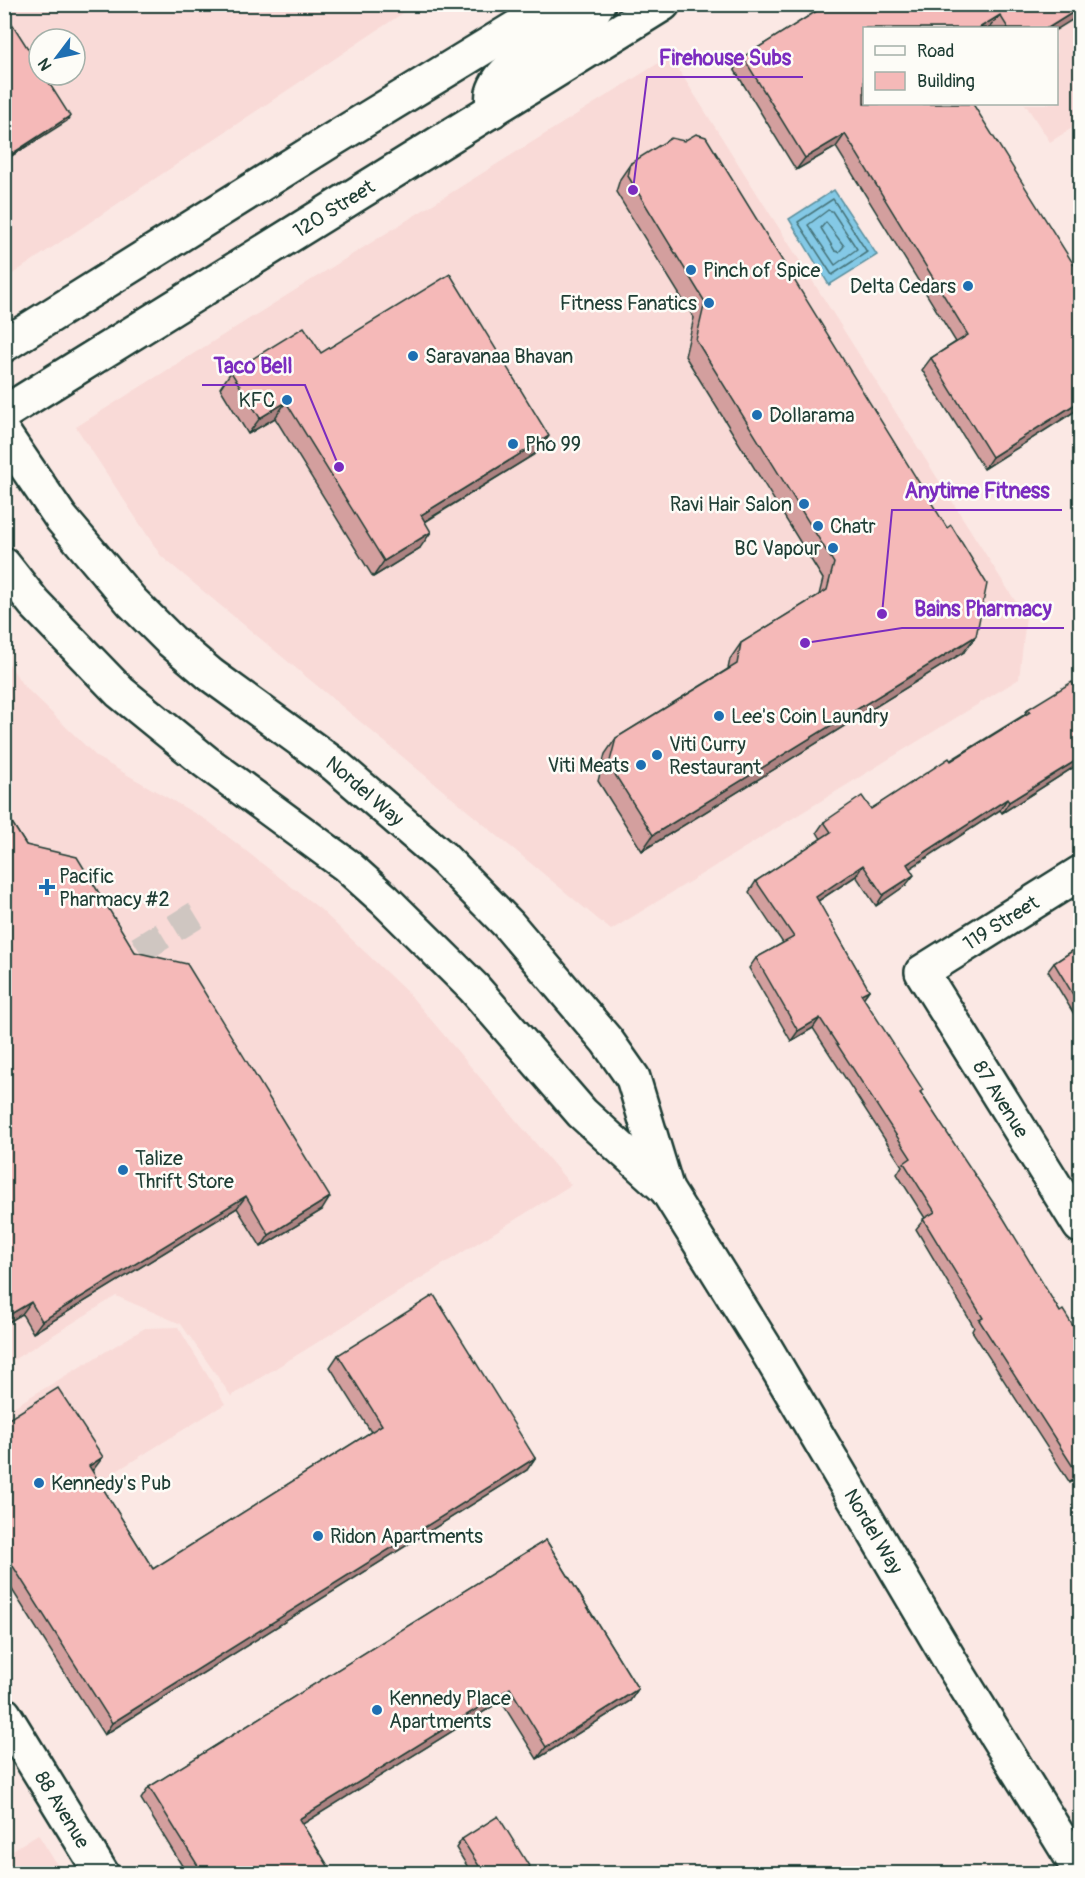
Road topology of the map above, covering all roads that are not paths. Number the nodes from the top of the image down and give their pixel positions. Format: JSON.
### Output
{"nodes":[{"id":1,"x":555,"y":4,"type":"edge"},
{"id":2,"x":598,"y":4,"type":"edge"},
{"id":3,"x":663,"y":4,"type":"edge"},
{"id":4,"x":492,"y":111,"type":"junction"},
{"id":5,"x":4,"y":345,"type":"edge"},
{"id":6,"x":4,"y":412,"type":"edge"},
{"id":7,"x":4,"y":434,"type":"edge"},
{"id":8,"x":4,"y":565,"type":"edge"},
{"id":9,"x":1080,"y":873,"type":"edge"},
{"id":10,"x":922,"y":972,"type":"joint"},
{"id":11,"x":667,"y":1190,"type":"junction"},
{"id":12,"x":1080,"y":1227,"type":"edge"},
{"id":13,"x":4,"y":1714,"type":"edge"},
{"id":14,"x":1080,"y":1871,"type":"edge"},
{"id":15,"x":102,"y":1874,"type":"edge"}],
"edges":[{"from":1,"to":5,"type":"main road"},
{"from":2,"to":4,"type":"main road"},
{"from":3,"to":4,"type":"main road","name":"120 Street"},
{"from":4,"to":6,"type":"main road","name":"120 Street"},
{"from":7,"to":11,"type":"main road","name":"Nordel Way"},
{"from":8,"to":11,"type":"main road","name":"Nordel Way"},
{"from":9,"to":10,"type":"main road","name":"119 Street"},
{"from":10,"to":12,"type":"main road","name":"87 Avenue"},
{"from":11,"to":14,"type":"main road","name":"Nordel Way"},
{"from":13,"to":15,"type":"main road","name":"88 Avenue"}]}
